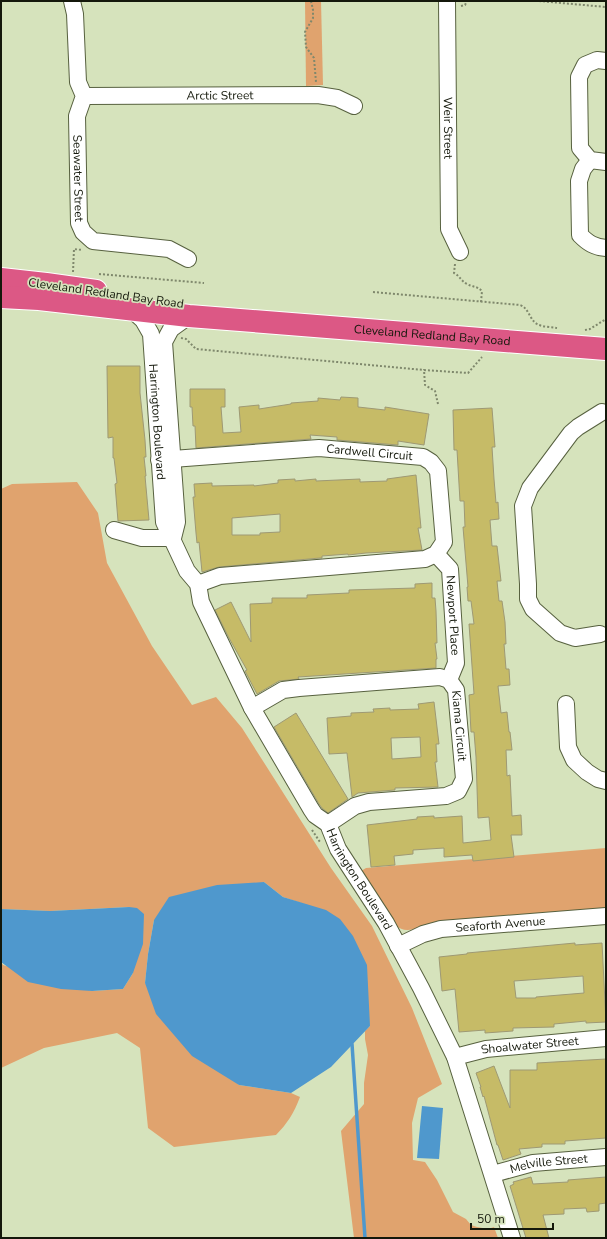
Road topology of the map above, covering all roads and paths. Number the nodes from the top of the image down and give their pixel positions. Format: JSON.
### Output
{"nodes":[{"id":1,"x":311,"y":1,"type":"edge"},
{"id":2,"x":447,"y":1,"type":"edge"},
{"id":3,"x":539,"y":1,"type":"edge"},
{"id":4,"x":75,"y":5,"type":"edge"},
{"id":5,"x":606,"y":6,"type":"edge"},
{"id":6,"x":606,"y":61,"type":"edge"},
{"id":7,"x":318,"y":95,"type":"junction"},
{"id":8,"x":84,"y":96,"type":"junction"},
{"id":9,"x":354,"y":106,"type":"dead end"},
{"id":10,"x":598,"y":161,"type":"edge"},
{"id":11,"x":93,"y":241,"type":"junction"},
{"id":12,"x":606,"y":248,"type":"edge"},
{"id":13,"x":460,"y":252,"type":"joint"},
{"id":14,"x":188,"y":259,"type":"dead end"},
{"id":15,"x":66,"y":271,"type":"dead end"},
{"id":16,"x":96,"y":274,"type":"dead end"},
{"id":17,"x":1,"y":279,"type":"edge"},
{"id":18,"x":204,"y":283,"type":"dead end"},
{"id":19,"x":372,"y":292,"type":"dead end"},
{"id":20,"x":1,"y":297,"type":"edge"},
{"id":21,"x":481,"y":302,"type":"junction"},
{"id":22,"x":132,"y":310,"type":"junction"},
{"id":23,"x":189,"y":316,"type":"junction"},
{"id":24,"x":606,"y":319,"type":"edge"},
{"id":25,"x":258,"y":320,"type":"junction"},
{"id":26,"x":561,"y":328,"type":"dead end"},
{"id":27,"x":583,"y":331,"type":"dead end"},
{"id":28,"x":168,"y":335,"type":"junction"},
{"id":29,"x":606,"y":349,"type":"edge"},
{"id":30,"x":482,"y":357,"type":"dead end"},
{"id":31,"x":424,"y":370,"type":"junction"},
{"id":32,"x":438,"y":404,"type":"dead end"},
{"id":33,"x":602,"y":412,"type":"dead end"},
{"id":34,"x":166,"y":460,"type":"junction"},
{"id":35,"x":114,"y":530,"type":"dead end"},
{"id":36,"x":173,"y":538,"type":"junction"},
{"id":37,"x":436,"y":554,"type":"junction"},
{"id":38,"x":198,"y":584,"type":"junction"},
{"id":39,"x":600,"y":634,"type":"dead end"},
{"id":40,"x":449,"y":680,"type":"junction"},
{"id":41,"x":566,"y":704,"type":"dead end"},
{"id":42,"x":252,"y":708,"type":"junction"},
{"id":43,"x":606,"y":781,"type":"edge"},
{"id":44,"x":328,"y":824,"type":"junction"},
{"id":45,"x":606,"y":916,"type":"edge"},
{"id":46,"x":398,"y":946,"type":"junction"},
{"id":47,"x":606,"y":1038,"type":"edge"},
{"id":48,"x":455,"y":1057,"type":"junction"},
{"id":49,"x":606,"y":1157,"type":"edge"},
{"id":50,"x":492,"y":1174,"type":"junction"},
{"id":51,"x":512,"y":1238,"type":"edge"}],
"edges":[{"from":1,"to":7,"type":"path"},
{"from":2,"to":13,"type":"street","name":"Weir Street"},
{"from":3,"to":5,"type":"path"},
{"from":4,"to":8,"type":"street"},
{"from":6,"to":10,"type":"street"},
{"from":7,"to":8,"type":"street","name":"Arctic Street"},
{"from":7,"to":9,"type":"street","name":"Arctic Street"},
{"from":8,"to":11,"type":"street","name":"Seawater Street"},
{"from":10,"to":12,"type":"street"},
{"from":11,"to":14,"type":"street"},
{"from":11,"to":15,"type":"path"},
{"from":13,"to":21,"type":"path"},
{"from":16,"to":18,"type":"path"},
{"from":17,"to":25,"type":"highway","name":"Cleveland Redland Bay Road"},
{"from":19,"to":21,"type":"path"},
{"from":20,"to":22,"type":"highway","name":"Cleveland Redland Bay Road"},
{"from":21,"to":26,"type":"path"},
{"from":22,"to":23,"type":"highway","name":"Cleveland Redland Bay Road"},
{"from":22,"to":34,"type":"street","name":"Harrington Boulevard"},
{"from":23,"to":25,"type":"highway","name":"Cleveland Redland Bay Road"},
{"from":23,"to":28,"type":"street"},
{"from":24,"to":27,"type":"path"},
{"from":25,"to":29,"type":"highway","name":"Cleveland Redland Bay Road"},
{"from":28,"to":31,"type":"path"},
{"from":28,"to":34,"type":"street","name":"Harrington Boulevard"},
{"from":30,"to":31,"type":"path"},
{"from":31,"to":32,"type":"path"},
{"from":33,"to":39,"type":"street"},
{"from":34,"to":36,"type":"street","name":"Harrington Boulevard"},
{"from":34,"to":37,"type":"street","name":"Cardwell Circuit"},
{"from":35,"to":36,"type":"street"},
{"from":36,"to":38,"type":"street","name":"Harrington Boulevard"},
{"from":37,"to":38,"type":"street"},
{"from":37,"to":40,"type":"street","name":"Newport Place"},
{"from":38,"to":42,"type":"street","name":"Harrington Boulevard"},
{"from":40,"to":42,"type":"street","name":"Kiama Circuit"},
{"from":40,"to":44,"type":"street","name":"Kiama Circuit"},
{"from":41,"to":43,"type":"street"},
{"from":42,"to":44,"type":"street","name":"Harrington Boulevard"},
{"from":44,"to":46,"type":"street","name":"Harrington Boulevard"},
{"from":45,"to":46,"type":"street","name":"Seaforth Avenue"},
{"from":46,"to":48,"type":"street","name":"Harrington Boulevard"},
{"from":47,"to":48,"type":"street","name":"Shoalwater Street"},
{"from":48,"to":50,"type":"street","name":"Harrington Boulevard"},
{"from":49,"to":50,"type":"street","name":"Melville Street"},
{"from":50,"to":51,"type":"street","name":"Harrington Boulevard"}]}
